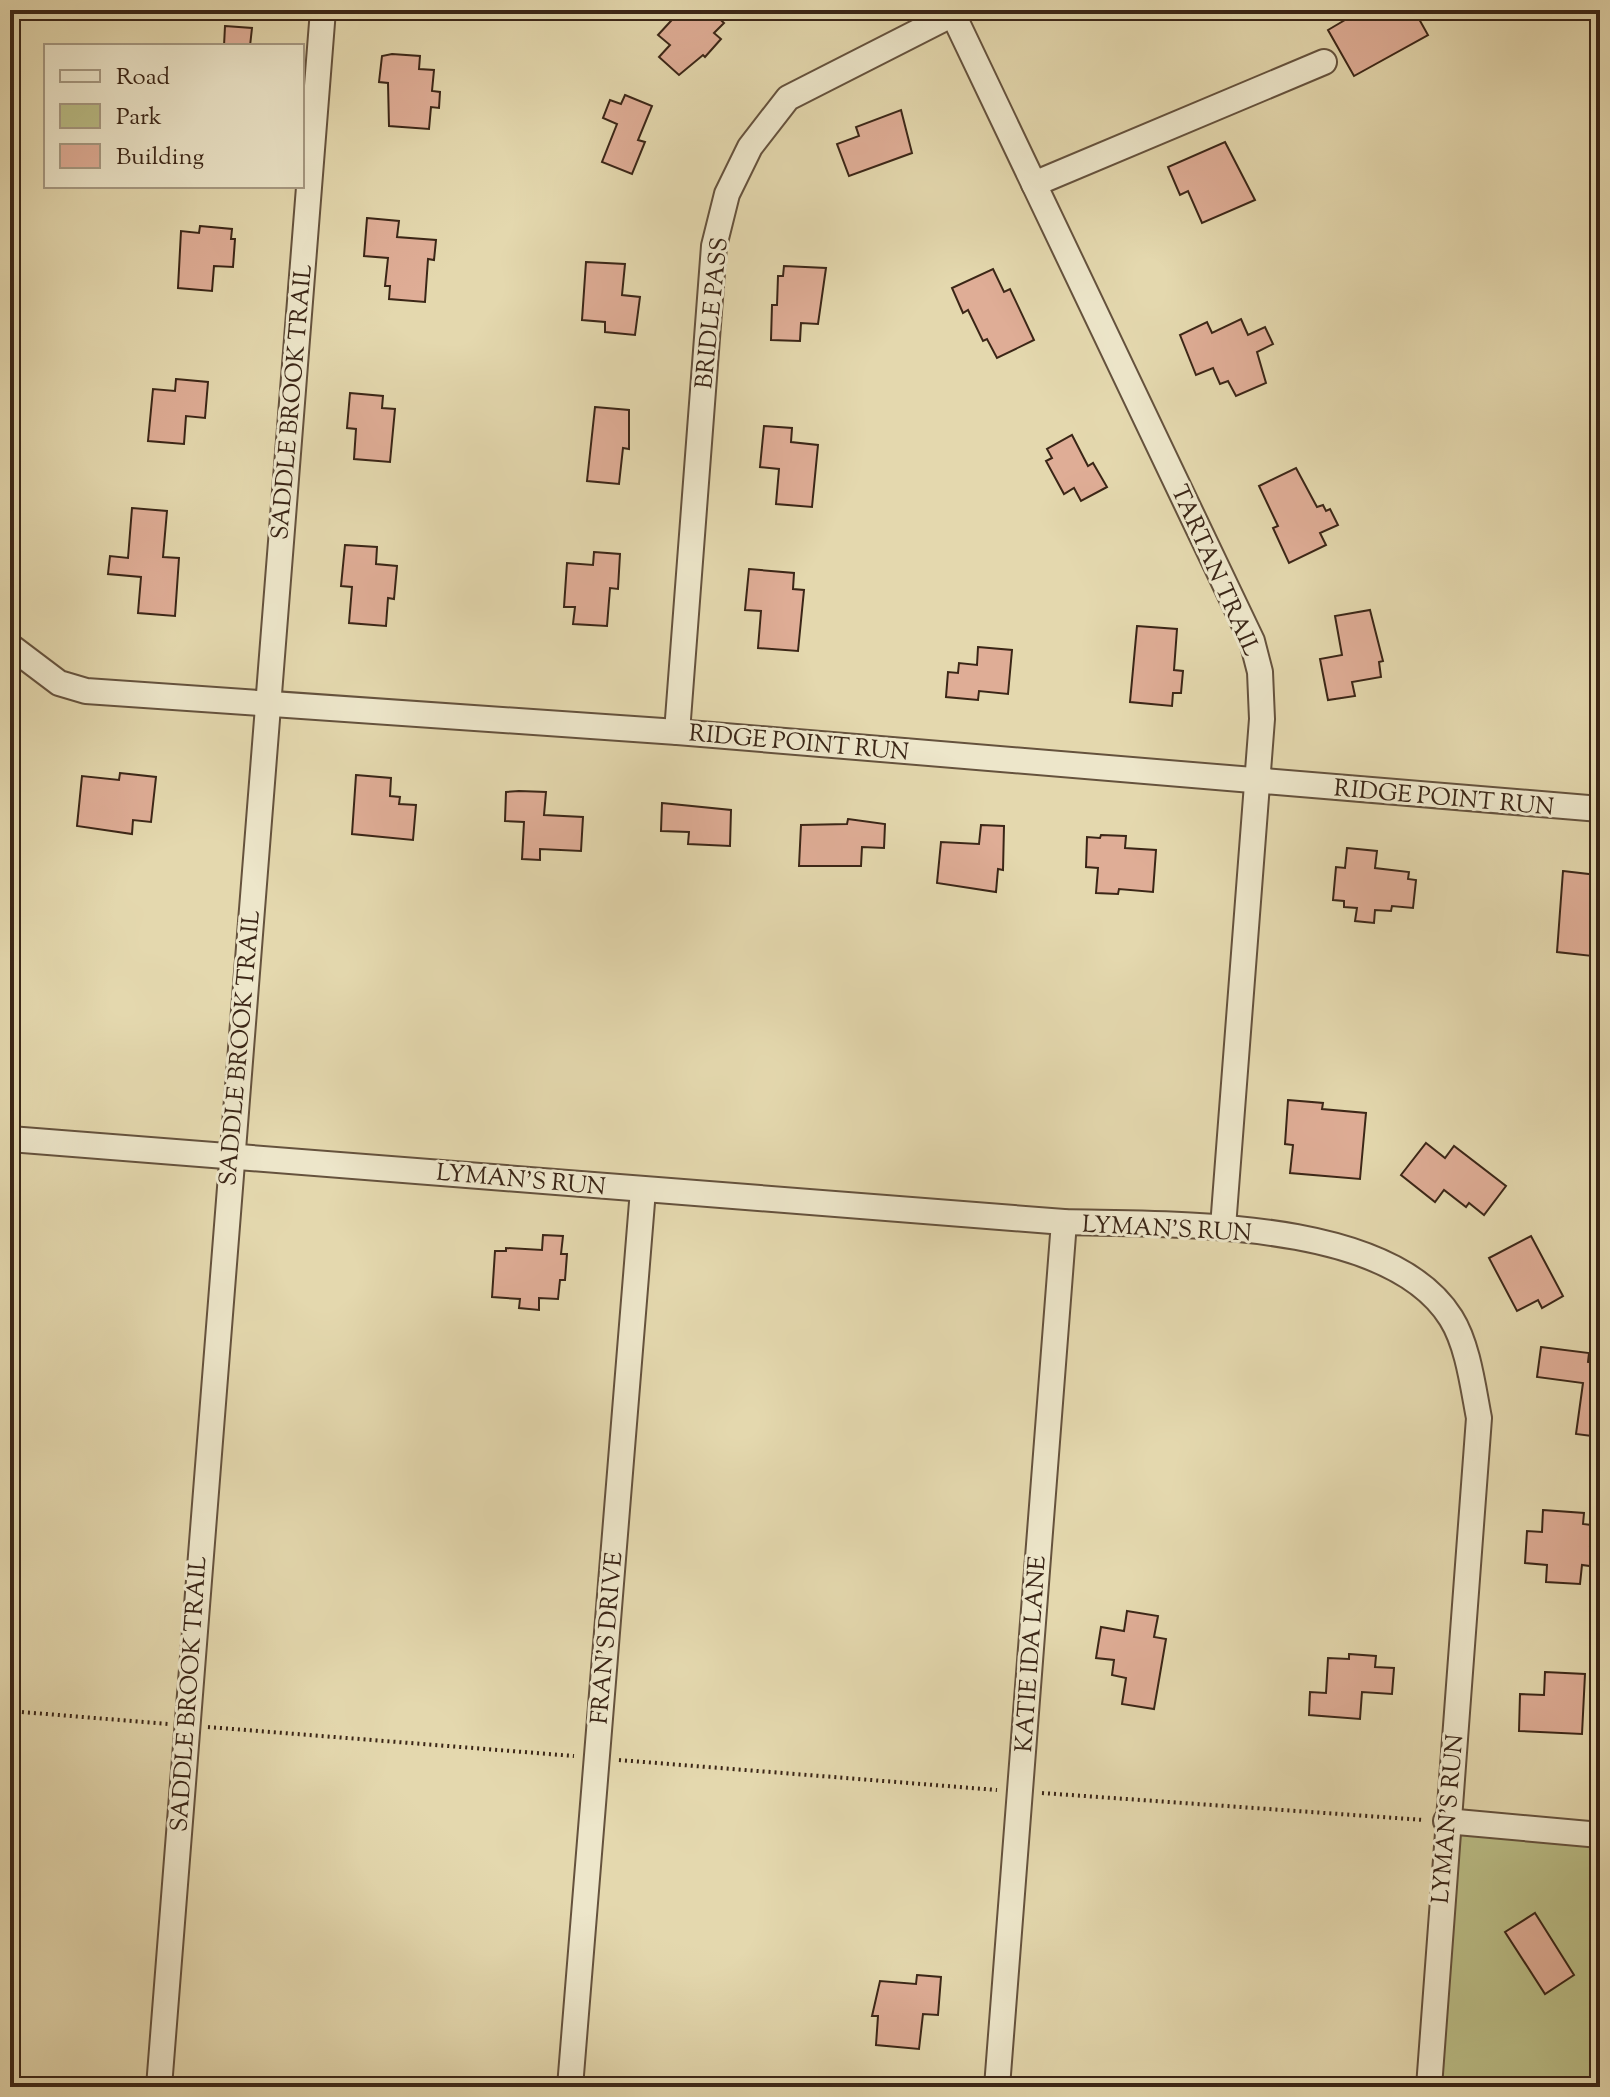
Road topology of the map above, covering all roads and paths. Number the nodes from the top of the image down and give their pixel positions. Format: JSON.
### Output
{"nodes":[{"id":1,"x":323,"y":10,"type":"edge"},
{"id":2,"x":952,"y":12,"type":"edge"},
{"id":3,"x":1324,"y":62,"type":"dead end"},
{"id":4,"x":1034,"y":184,"type":"junction"},
{"id":5,"x":10,"y":646,"type":"edge"},
{"id":6,"x":266,"y":704,"type":"junction"},
{"id":7,"x":677,"y":732,"type":"junction"},
{"id":8,"x":1256,"y":782,"type":"junction"},
{"id":9,"x":1600,"y":809,"type":"edge"},
{"id":10,"x":10,"y":1139,"type":"edge"},
{"id":11,"x":230,"y":1154,"type":"junction"},
{"id":12,"x":643,"y":1190,"type":"junction"},
{"id":13,"x":1064,"y":1222,"type":"junction"},
{"id":14,"x":1223,"y":1227,"type":"junction"},
{"id":15,"x":10,"y":1711,"type":"edge"},
{"id":16,"x":186,"y":1725,"type":"junction"},
{"id":17,"x":597,"y":1758,"type":"junction"},
{"id":18,"x":1020,"y":1792,"type":"junction"},
{"id":19,"x":1446,"y":1821,"type":"junction"},
{"id":20,"x":1600,"y":1835,"type":"edge"},
{"id":21,"x":159,"y":2087,"type":"edge"},
{"id":22,"x":570,"y":2087,"type":"edge"},
{"id":23,"x":997,"y":2087,"type":"edge"},
{"id":24,"x":1429,"y":2087,"type":"edge"}],
"edges":[{"from":1,"to":6,"type":"street","name":"SADDLE BROOK TRAIL"},
{"from":2,"to":4,"type":"street","name":"TARTAN TRAIL"},
{"from":2,"to":7,"type":"street","name":"BRIDLE PASS"},
{"from":3,"to":4,"type":"street"},
{"from":4,"to":8,"type":"street","name":"TARTAN TRAIL"},
{"from":5,"to":6,"type":"street","name":"RIDGE POINT RUN"},
{"from":6,"to":7,"type":"street","name":"RIDGE POINT RUN"},
{"from":6,"to":11,"type":"street","name":"SADDLE BROOK TRAIL"},
{"from":7,"to":8,"type":"street","name":"RIDGE POINT RUN"},
{"from":8,"to":9,"type":"street","name":"RIDGE POINT RUN"},
{"from":8,"to":14,"type":"street","name":"TARTAN TRAIL"},
{"from":10,"to":11,"type":"street","name":"LYMAN'S RUN"},
{"from":11,"to":12,"type":"street","name":"LYMAN'S RUN"},
{"from":11,"to":16,"type":"street","name":"SADDLE BROOK TRAIL"},
{"from":12,"to":13,"type":"street","name":"LYMAN'S RUN"},
{"from":12,"to":17,"type":"street","name":"FRAN'S DRIVE"},
{"from":13,"to":14,"type":"street","name":"LYMAN'S RUN"},
{"from":13,"to":18,"type":"street","name":"KATIE IDA LANE"},
{"from":14,"to":19,"type":"street","name":"LYMAN'S RUN"},
{"from":15,"to":16,"type":"path"},
{"from":16,"to":17,"type":"path"},
{"from":16,"to":21,"type":"street","name":"SADDLE BROOK TRAIL"},
{"from":17,"to":18,"type":"path"},
{"from":17,"to":22,"type":"street","name":"FRAN'S DRIVE"},
{"from":18,"to":19,"type":"path"},
{"from":18,"to":23,"type":"street","name":"KATIE IDA LANE"},
{"from":19,"to":20,"type":"street"},
{"from":19,"to":24,"type":"street","name":"LYMAN'S RUN"}]}
